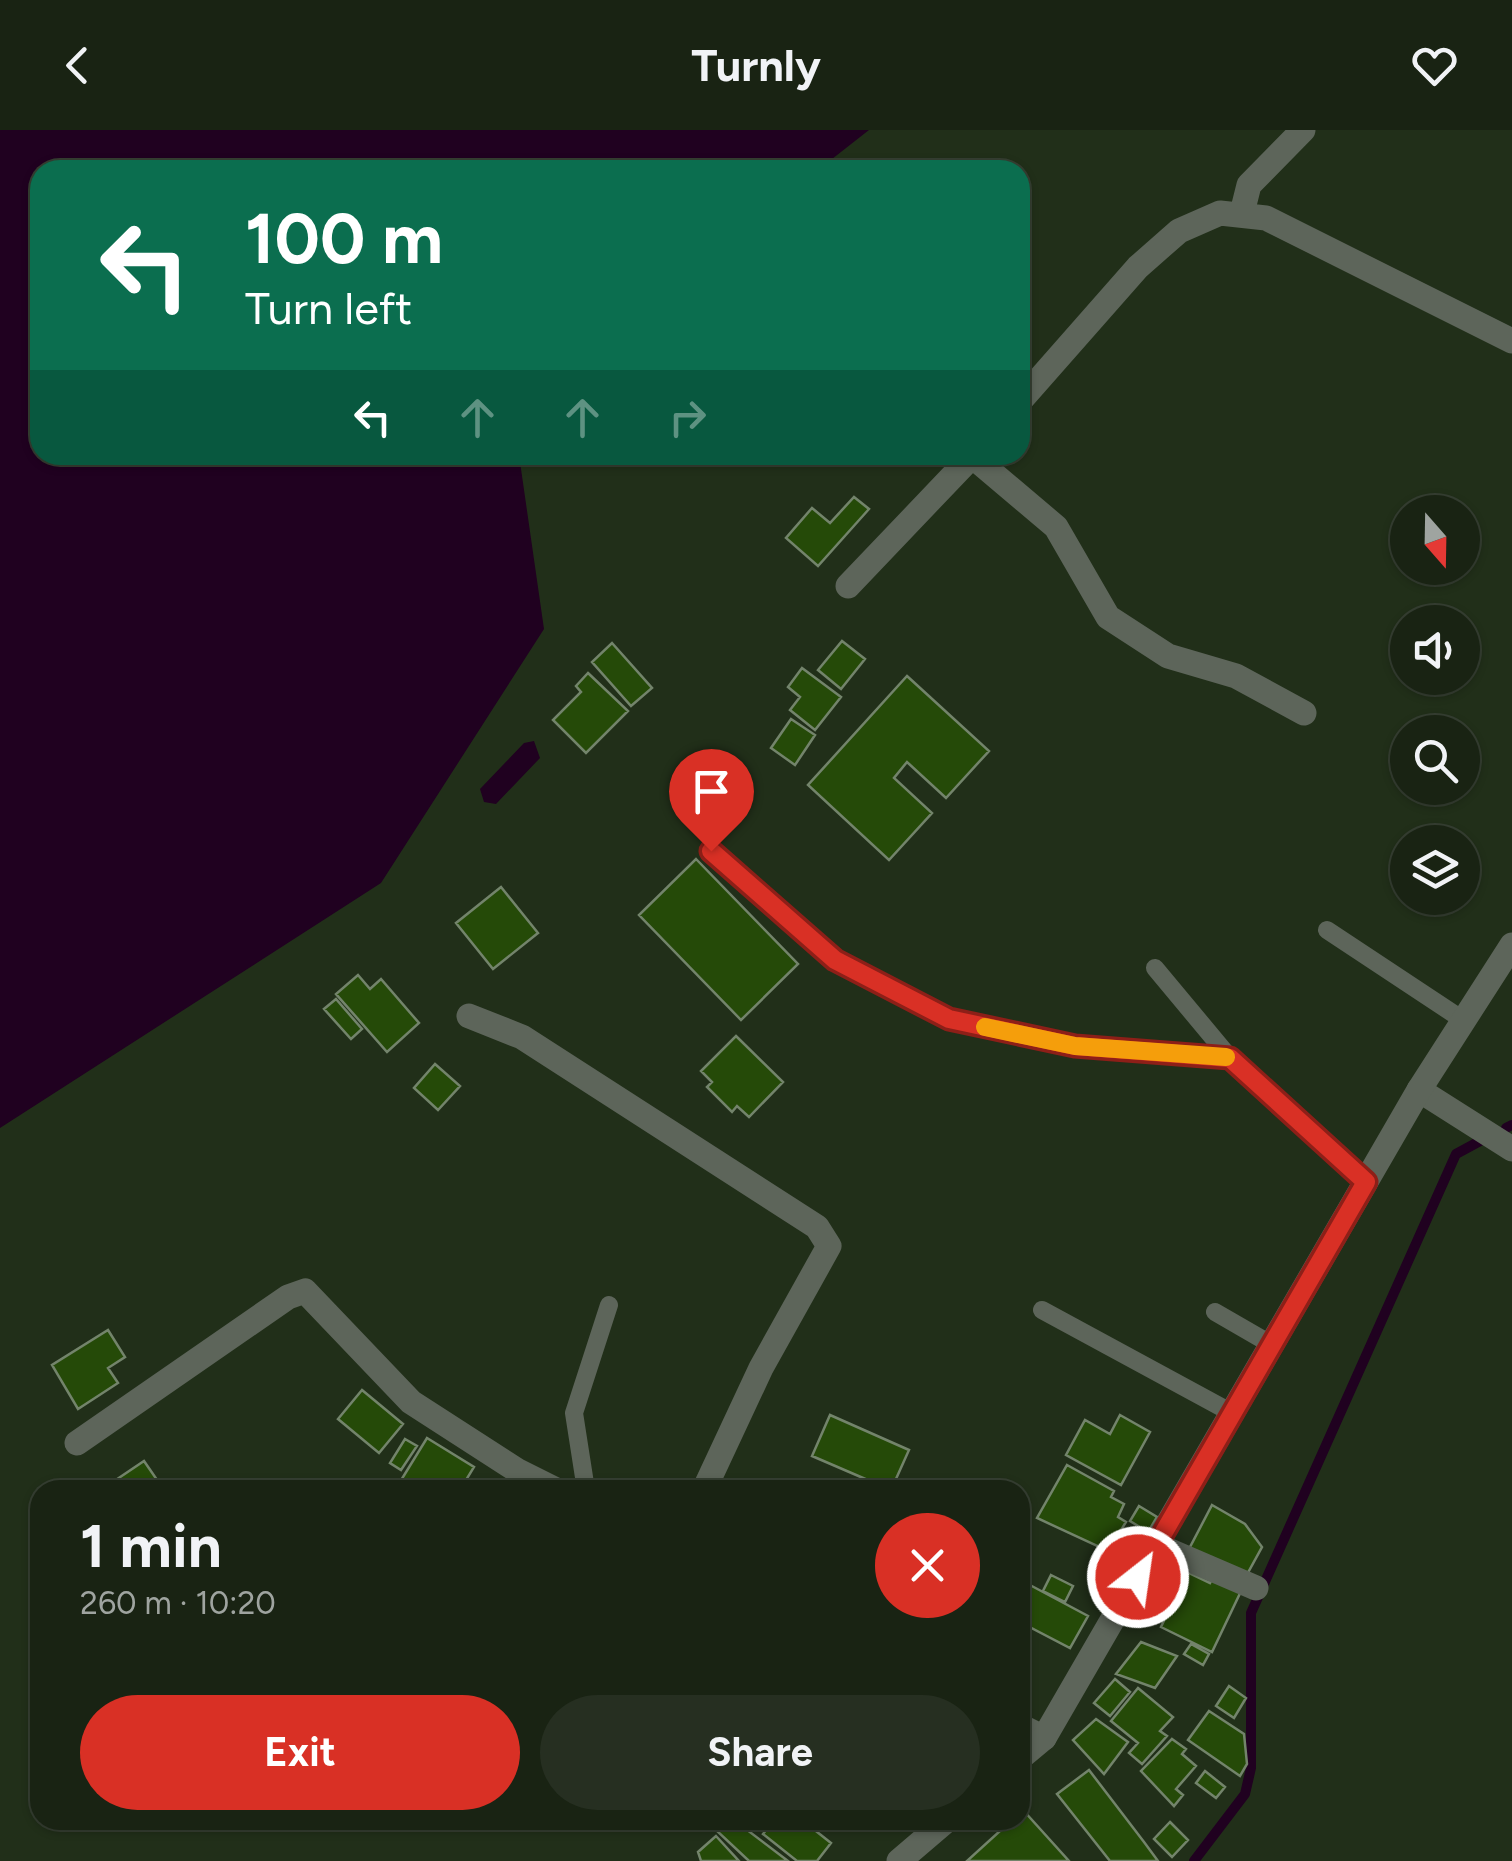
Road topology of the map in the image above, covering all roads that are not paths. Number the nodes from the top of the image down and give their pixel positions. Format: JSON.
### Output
{"nodes":[{"id":1,"x":1303,"y":130,"type":"edge"},
{"id":2,"x":1242,"y":213,"type":"junction"},
{"id":3,"x":1512,"y":341,"type":"edge"},
{"id":4,"x":1030,"y":390,"type":"edge"},
{"id":5,"x":963,"y":465,"type":"edge"},
{"id":6,"x":983,"y":465,"type":"edge"},
{"id":7,"x":848,"y":586,"type":"dead end"},
{"id":8,"x":1304,"y":713,"type":"dead end"},
{"id":9,"x":711,"y":851,"type":"dead end"},
{"id":10,"x":1327,"y":930,"type":"dead end"},
{"id":11,"x":1512,"y":945,"type":"edge"},
{"id":12,"x":1155,"y":968,"type":"dead end"},
{"id":13,"x":468,"y":1016,"type":"dead end"},
{"id":14,"x":1464,"y":1020,"type":"junction"},
{"id":15,"x":1230,"y":1058,"type":"junction"},
{"id":16,"x":1419,"y":1090,"type":"junction"},
{"id":17,"x":1512,"y":1149,"type":"edge"},
{"id":18,"x":1366,"y":1182,"type":"junction"},
{"id":19,"x":609,"y":1304,"type":"dead end"},
{"id":20,"x":1042,"y":1310,"type":"dead end"},
{"id":21,"x":1215,"y":1312,"type":"dead end"},
{"id":22,"x":1272,"y":1344,"type":"junction"},
{"id":23,"x":1232,"y":1413,"type":"junction"},
{"id":24,"x":77,"y":1443,"type":"dead end"},
{"id":25,"x":535,"y":1480,"type":"edge"},
{"id":26,"x":584,"y":1480,"type":"edge"},
{"id":27,"x":709,"y":1480,"type":"edge"},
{"id":28,"x":1156,"y":1545,"type":"junction"},
{"id":29,"x":1256,"y":1588,"type":"dead end"},
{"id":30,"x":1030,"y":1731,"type":"edge"},
{"id":31,"x":1044,"y":1738,"type":"junction"},
{"id":32,"x":1030,"y":1750,"type":"edge"},
{"id":33,"x":935,"y":1830,"type":"edge"},
{"id":34,"x":899,"y":1861,"type":"edge"}],
"edges":[{"from":1,"to":2,"type":"street"},
{"from":2,"to":3,"type":"street"},
{"from":2,"to":4,"type":"street"},
{"from":5,"to":7,"type":"street"},
{"from":6,"to":8,"type":"street"},
{"from":9,"to":15,"type":"lane"},
{"from":10,"to":14,"type":"lane"},
{"from":11,"to":14,"type":"street"},
{"from":12,"to":15,"type":"lane"},
{"from":13,"to":27,"type":"street"},
{"from":14,"to":16,"type":"street"},
{"from":15,"to":18,"type":"lane"},
{"from":16,"to":17,"type":"street"},
{"from":16,"to":18,"type":"street"},
{"from":18,"to":22,"type":"street"},
{"from":19,"to":26,"type":"lane"},
{"from":20,"to":23,"type":"lane"},
{"from":21,"to":22,"type":"lane"},
{"from":22,"to":23,"type":"street"},
{"from":23,"to":28,"type":"street"},
{"from":24,"to":25,"type":"street"},
{"from":28,"to":29,"type":"street"},
{"from":28,"to":31,"type":"street"},
{"from":30,"to":31,"type":"street"},
{"from":31,"to":32,"type":"street"},
{"from":33,"to":34,"type":"street"}]}
